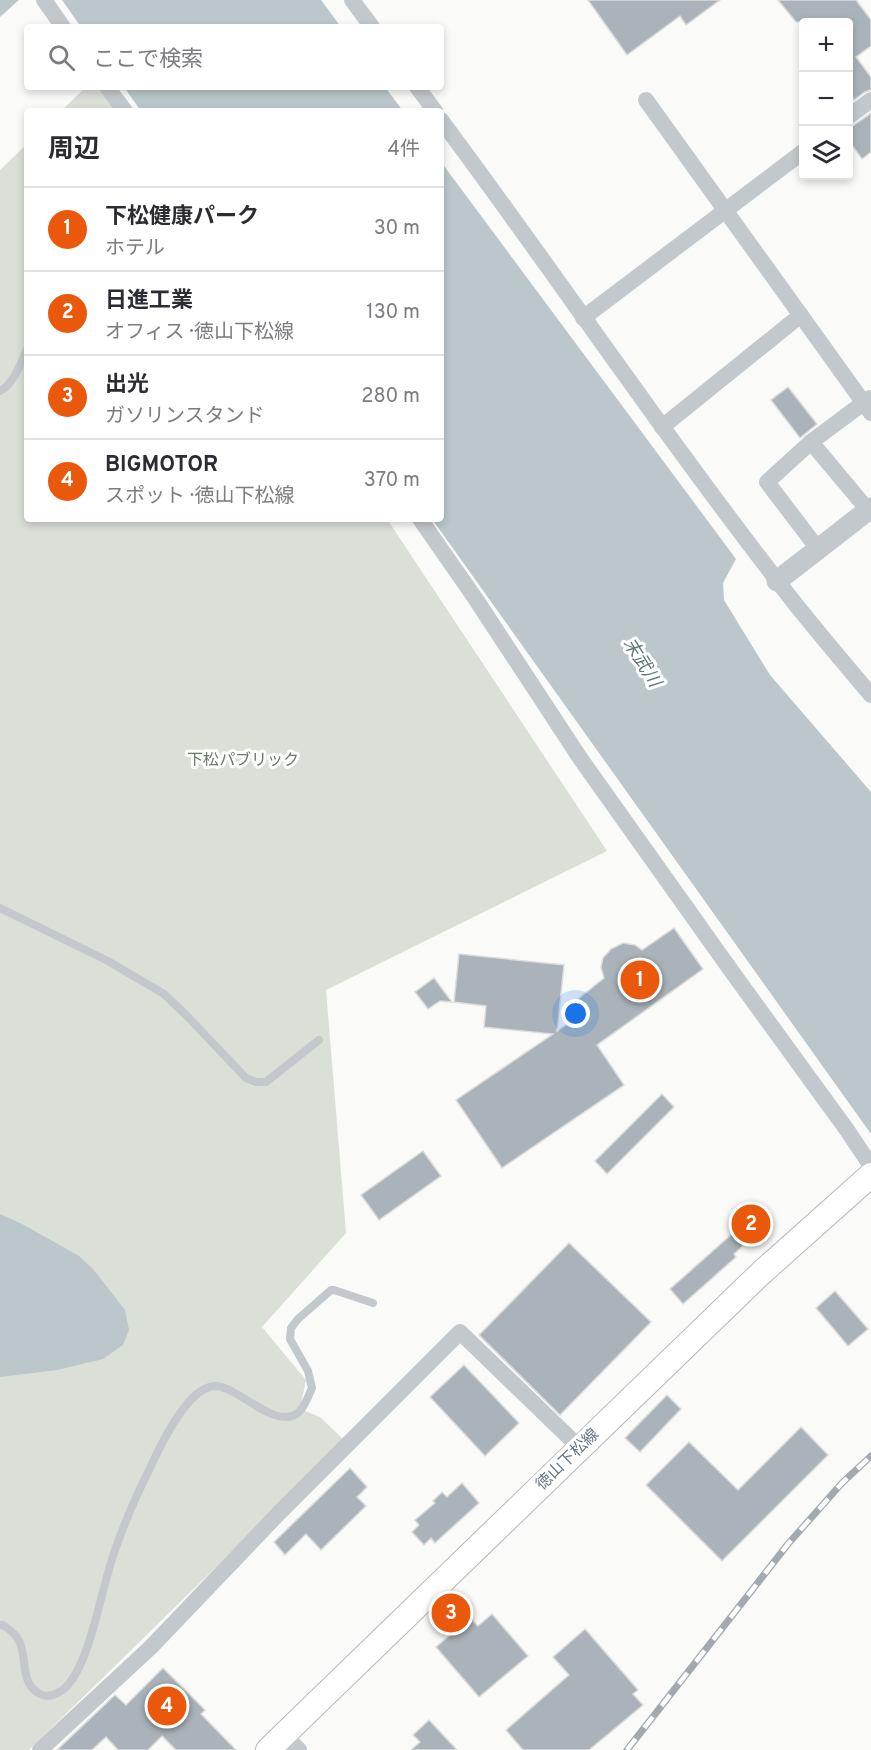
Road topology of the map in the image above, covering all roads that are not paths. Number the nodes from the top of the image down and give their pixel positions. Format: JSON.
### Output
{"nodes":[{"id":1,"x":44,"y":0,"type":"edge"},
{"id":2,"x":352,"y":0,"type":"edge"},
{"id":3,"x":61,"y":24,"type":"edge"},
{"id":4,"x":370,"y":24,"type":"edge"},
{"id":5,"x":109,"y":90,"type":"edge"},
{"id":6,"x":419,"y":90,"type":"edge"},
{"id":7,"x":646,"y":100,"type":"dead end"},
{"id":8,"x":871,"y":100,"type":"edge"},
{"id":9,"x":123,"y":108,"type":"edge"},
{"id":10,"x":433,"y":108,"type":"edge"},
{"id":11,"x":853,"y":114,"type":"edge"},
{"id":12,"x":444,"y":124,"type":"edge"},
{"id":13,"x":799,"y":155,"type":"edge"},
{"id":14,"x":726,"y":210,"type":"junction"},
{"id":15,"x":801,"y":315,"type":"junction"},
{"id":16,"x":583,"y":318,"type":"junction"},
{"id":17,"x":24,"y":355,"type":"edge"},
{"id":18,"x":0,"y":391,"type":"edge"},
{"id":19,"x":869,"y":404,"type":"edge"},
{"id":20,"x":662,"y":427,"type":"junction"},
{"id":21,"x":811,"y":442,"type":"junction"},
{"id":22,"x":869,"y":509,"type":"edge"},
{"id":23,"x":422,"y":522,"type":"edge"},
{"id":24,"x":818,"y":549,"type":"junction"},
{"id":25,"x":777,"y":581,"type":"junction"},
{"id":26,"x":871,"y":695,"type":"edge"},
{"id":27,"x":0,"y":908,"type":"edge"},
{"id":28,"x":319,"y":1040,"type":"dead end"},
{"id":29,"x":871,"y":1166,"type":"edge"},
{"id":30,"x":871,"y":1175,"type":"edge"},
{"id":31,"x":373,"y":1303,"type":"dead end"},
{"id":32,"x":580,"y":1448,"type":"junction"},
{"id":33,"x":0,"y":1625,"type":"edge"},
{"id":34,"x":284,"y":1745,"type":"edge"},
{"id":35,"x":40,"y":1750,"type":"edge"}],
"edges":[{"from":1,"to":3,"type":"street"},
{"from":2,"to":4,"type":"street"},
{"from":5,"to":9,"type":"street"},
{"from":6,"to":10,"type":"street"},
{"from":7,"to":14,"type":"street"},
{"from":8,"to":11,"type":"street"},
{"from":12,"to":16,"type":"street"},
{"from":13,"to":14,"type":"street"},
{"from":14,"to":15,"type":"street"},
{"from":14,"to":16,"type":"street"},
{"from":15,"to":19,"type":"street"},
{"from":15,"to":20,"type":"street"},
{"from":16,"to":20,"type":"street"},
{"from":17,"to":18,"type":"lane"},
{"from":19,"to":21,"type":"street"},
{"from":20,"to":25,"type":"street"},
{"from":21,"to":22,"type":"street"},
{"from":21,"to":24,"type":"street"},
{"from":22,"to":24,"type":"street"},
{"from":23,"to":29,"type":"street"},
{"from":24,"to":25,"type":"street"},
{"from":25,"to":26,"type":"street"},
{"from":27,"to":28,"type":"lane"},
{"from":30,"to":32,"type":"main road","name":"徳山下松線"},
{"from":31,"to":33,"type":"lane"},
{"from":32,"to":34,"type":"main road","name":"徳山下松線"},
{"from":32,"to":35,"type":"street"}]}
